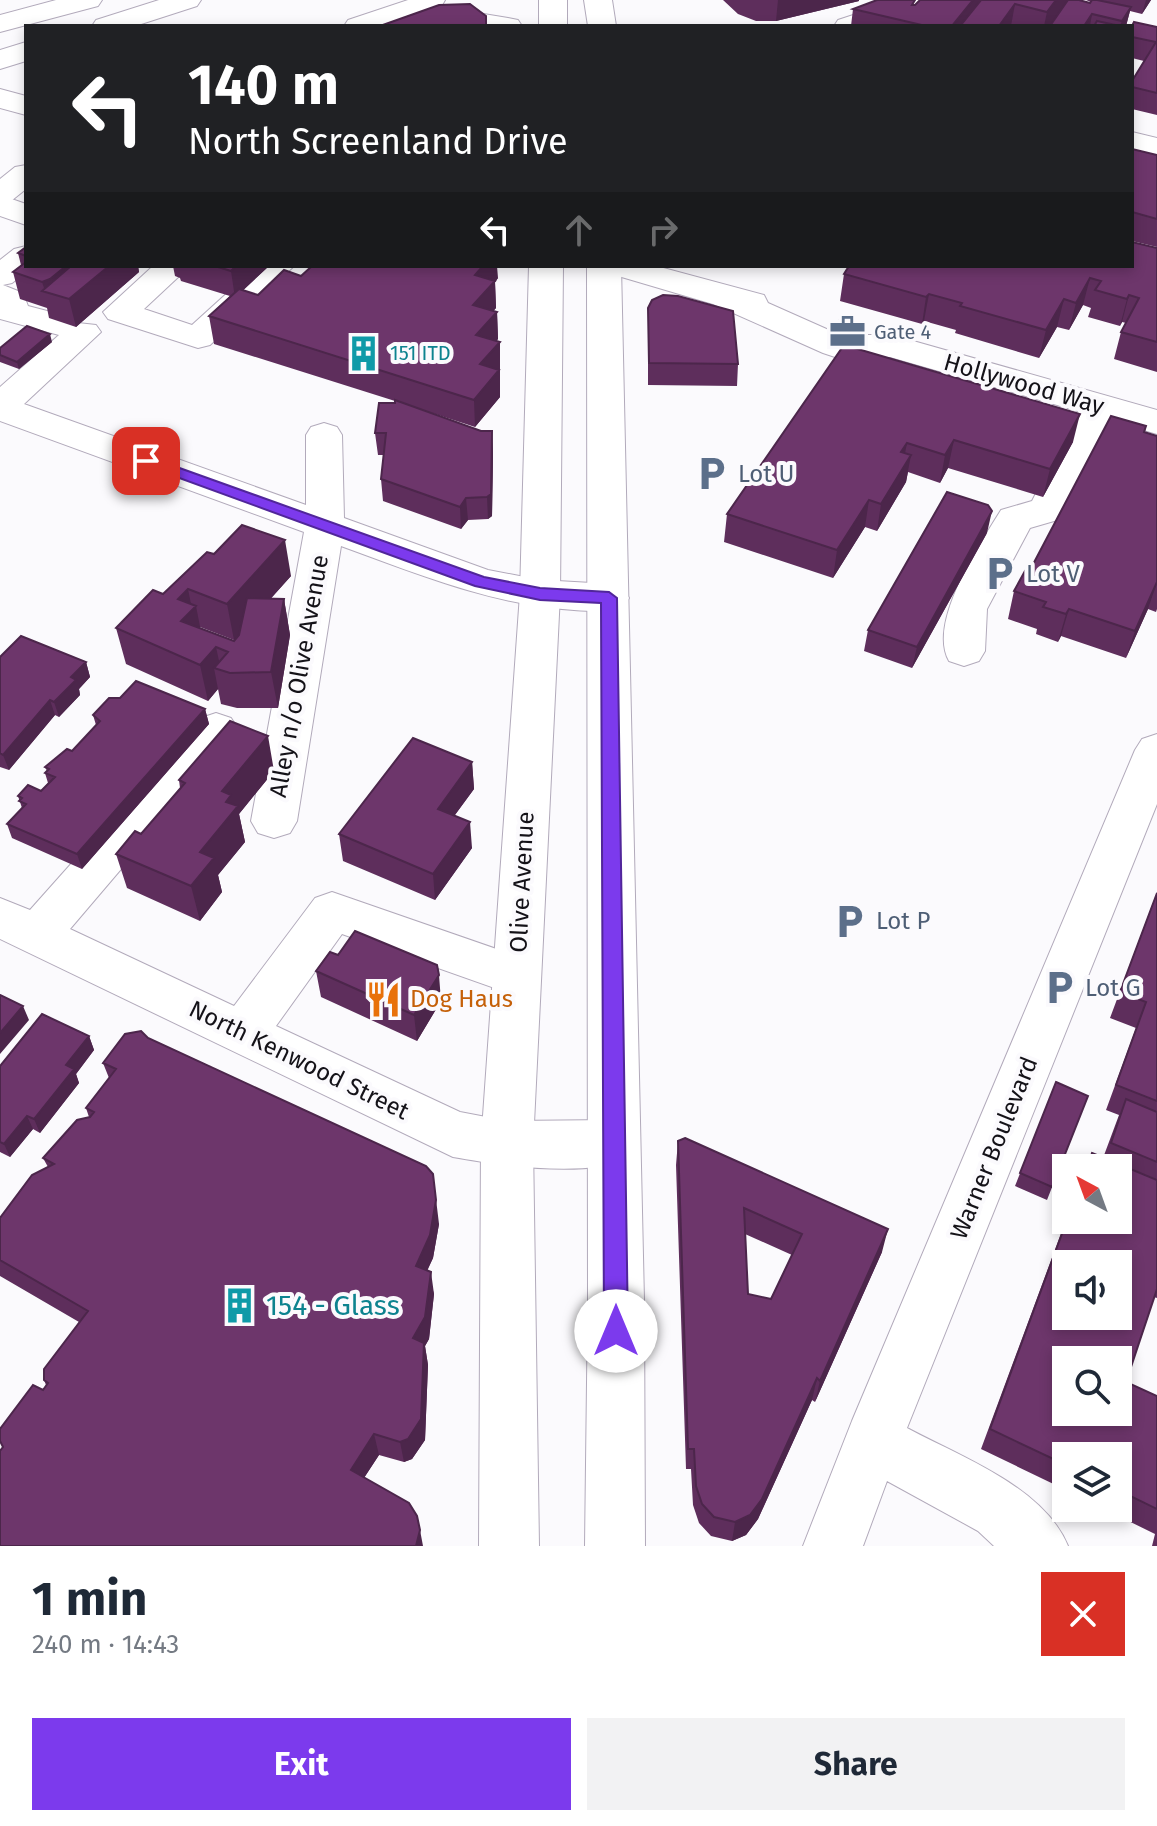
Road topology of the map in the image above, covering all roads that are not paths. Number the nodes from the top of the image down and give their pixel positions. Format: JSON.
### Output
{"nodes":[{"id":1,"x":39,"y":0,"type":"edge"},
{"id":2,"x":88,"y":0,"type":"edge"},
{"id":3,"x":187,"y":0,"type":"edge"},
{"id":4,"x":435,"y":0,"type":"edge"},
{"id":5,"x":553,"y":0,"type":"edge"},
{"id":6,"x":598,"y":0,"type":"edge"},
{"id":7,"x":927,"y":0,"type":"edge"},
{"id":8,"x":0,"y":10,"type":"edge"},
{"id":9,"x":405,"y":10,"type":"junction"},
{"id":10,"x":0,"y":24,"type":"edge"},
{"id":11,"x":112,"y":24,"type":"edge"},
{"id":12,"x":364,"y":24,"type":"edge"},
{"id":13,"x":495,"y":24,"type":"edge"},
{"id":14,"x":553,"y":24,"type":"edge"},
{"id":15,"x":602,"y":24,"type":"edge"},
{"id":16,"x":854,"y":24,"type":"edge"},
{"id":17,"x":24,"y":52,"type":"edge"},
{"id":18,"x":0,"y":60,"type":"edge"},
{"id":19,"x":1134,"y":141,"type":"edge"},
{"id":20,"x":1157,"y":147,"type":"edge"},
{"id":21,"x":24,"y":176,"type":"edge"},
{"id":22,"x":0,"y":194,"type":"edge"},
{"id":23,"x":0,"y":205,"type":"edge"},
{"id":24,"x":24,"y":214,"type":"edge"},
{"id":25,"x":24,"y":258,"type":"edge"},
{"id":26,"x":171,"y":268,"type":"edge"},
{"id":27,"x":275,"y":268,"type":"edge"},
{"id":28,"x":546,"y":268,"type":"edge"},
{"id":29,"x":604,"y":268,"type":"edge"},
{"id":30,"x":627,"y":268,"type":"edge"},
{"id":31,"x":0,"y":276,"type":"edge"},
{"id":32,"x":0,"y":295,"type":"edge"},
{"id":33,"x":1099,"y":406,"type":"junction"},
{"id":34,"x":0,"y":407,"type":"edge"},
{"id":35,"x":1157,"y":422,"type":"edge"},
{"id":36,"x":324,"y":435,"type":"dead end"},
{"id":37,"x":325,"y":525,"type":"junction"},
{"id":38,"x":540,"y":594,"type":"junction"},
{"id":39,"x":609,"y":598,"type":"junction"},
{"id":40,"x":964,"y":651,"type":"dead end"},
{"id":41,"x":216,"y":729,"type":"dead end"},
{"id":42,"x":1157,"y":750,"type":"edge"},
{"id":43,"x":274,"y":821,"type":"dead end"},
{"id":44,"x":11,"y":925,"type":"edge"},
{"id":45,"x":517,"y":976,"type":"junction"},
{"id":46,"x":242,"y":1033,"type":"junction"},
{"id":47,"x":613,"y":1143,"type":"junction"},
{"id":48,"x":507,"y":1144,"type":"junction"},
{"id":49,"x":873,"y":1441,"type":"junction"},
{"id":50,"x":509,"y":1546,"type":"edge"},
{"id":51,"x":615,"y":1546,"type":"edge"},
{"id":52,"x":833,"y":1546,"type":"edge"},
{"id":53,"x":1038,"y":1546,"type":"edge"}],
"edges":[{"from":1,"to":8,"type":"main road"},
{"from":2,"to":10,"type":"main road"},
{"from":3,"to":11,"type":"main road"},
{"from":4,"to":9,"type":"main road"},
{"from":5,"to":14,"type":"main road"},
{"from":6,"to":15,"type":"main road"},
{"from":7,"to":16,"type":"main road"},
{"from":9,"to":12,"type":"main road"},
{"from":9,"to":13,"type":"main road"},
{"from":17,"to":18,"type":"main road"},
{"from":19,"to":20,"type":"main road"},
{"from":21,"to":22,"type":"main road"},
{"from":23,"to":24,"type":"main road"},
{"from":25,"to":31,"type":"main road"},
{"from":26,"to":27,"type":"main road"},
{"from":28,"to":38,"type":"main road","name":"Olive Avenue"},
{"from":29,"to":39,"type":"main road"},
{"from":30,"to":33,"type":"main road","name":"Hollywood Way"},
{"from":32,"to":34,"type":"main road"},
{"from":33,"to":35,"type":"main road","name":"Hollywood Way"},
{"from":33,"to":40,"type":"main road"},
{"from":34,"to":37,"type":"main road"},
{"from":36,"to":37,"type":"main road","name":"Alley n/o Olive Avenue"},
{"from":37,"to":38,"type":"main road"},
{"from":37,"to":43,"type":"main road","name":"Alley n/o Olive Avenue"},
{"from":38,"to":39,"type":"main road"},
{"from":38,"to":45,"type":"main road","name":"Olive Avenue"},
{"from":39,"to":47,"type":"main road"},
{"from":41,"to":44,"type":"main road"},
{"from":42,"to":49,"type":"main road","name":"Warner Boulevard"},
{"from":44,"to":46,"type":"main road","name":"North Kenwood Street"},
{"from":45,"to":46,"type":"main road"},
{"from":45,"to":48,"type":"main road","name":"Olive Avenue"},
{"from":46,"to":48,"type":"main road","name":"North Kenwood Street"},
{"from":47,"to":48,"type":"main road","name":"North Kenwood Street"},
{"from":47,"to":51,"type":"main road"},
{"from":48,"to":50,"type":"main road","name":"Olive Avenue"},
{"from":49,"to":52,"type":"main road","name":"Warner Boulevard"},
{"from":49,"to":53,"type":"main road"}]}
